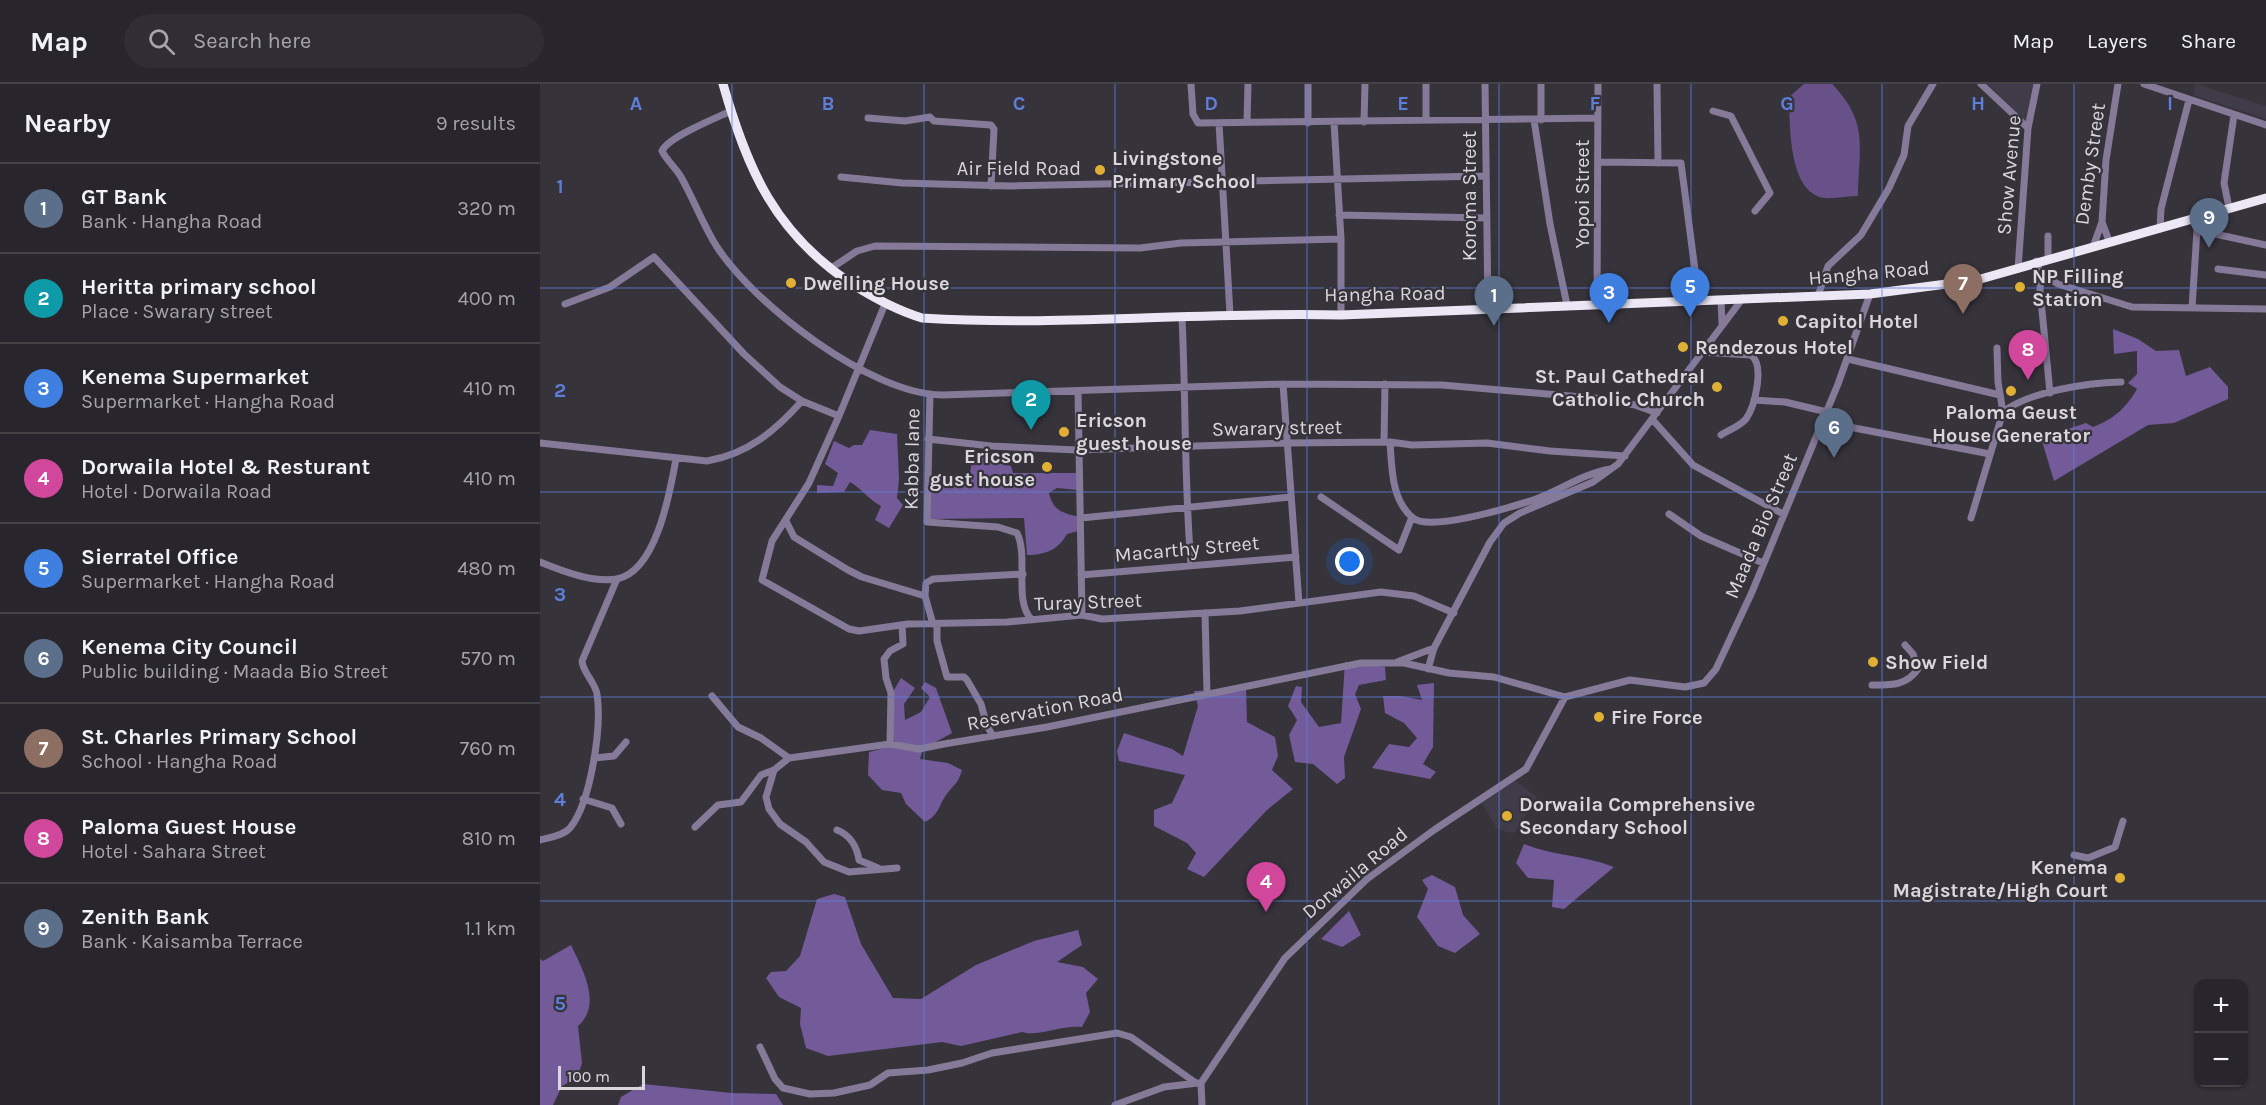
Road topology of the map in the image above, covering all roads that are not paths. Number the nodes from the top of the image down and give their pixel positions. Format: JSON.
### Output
{"nodes":[{"id":1,"x":723,"y":84,"type":"edge"},
{"id":2,"x":1191,"y":84,"type":"edge"},
{"id":3,"x":1248,"y":84,"type":"edge"},
{"id":4,"x":1308,"y":84,"type":"edge"},
{"id":5,"x":1365,"y":84,"type":"edge"},
{"id":6,"x":1426,"y":84,"type":"edge"},
{"id":7,"x":1485,"y":84,"type":"edge"},
{"id":8,"x":1541,"y":84,"type":"edge"},
{"id":9,"x":1598,"y":84,"type":"edge"},
{"id":10,"x":1657,"y":84,"type":"edge"},
{"id":11,"x":1933,"y":84,"type":"edge"},
{"id":12,"x":1981,"y":84,"type":"edge"},
{"id":13,"x":2037,"y":84,"type":"edge"},
{"id":14,"x":2118,"y":84,"type":"edge"},
{"id":15,"x":2144,"y":84,"type":"edge"},
{"id":16,"x":2189,"y":100,"type":"junction"},
{"id":17,"x":731,"y":111,"type":"junction"},
{"id":18,"x":1713,"y":111,"type":"dead end"},
{"id":19,"x":2234,"y":115,"type":"junction"},
{"id":20,"x":868,"y":118,"type":"dead end"},
{"id":21,"x":1598,"y":118,"type":"junction"},
{"id":22,"x":1485,"y":119,"type":"junction"},
{"id":23,"x":1426,"y":120,"type":"junction"},
{"id":24,"x":1538,"y":120,"type":"junction"},
{"id":25,"x":1247,"y":122,"type":"junction"},
{"id":26,"x":1334,"y":122,"type":"junction"},
{"id":27,"x":1364,"y":122,"type":"junction"},
{"id":28,"x":1219,"y":123,"type":"junction"},
{"id":29,"x":1308,"y":123,"type":"junction"},
{"id":30,"x":2266,"y":125,"type":"edge"},
{"id":31,"x":2028,"y":128,"type":"junction"},
{"id":32,"x":1600,"y":162,"type":"junction"},
{"id":33,"x":1658,"y":163,"type":"junction"},
{"id":34,"x":1485,"y":176,"type":"junction"},
{"id":35,"x":841,"y":177,"type":"dead end"},
{"id":36,"x":1337,"y":179,"type":"junction"},
{"id":37,"x":1221,"y":182,"type":"junction"},
{"id":38,"x":991,"y":186,"type":"junction"},
{"id":39,"x":2266,"y":198,"type":"edge"},
{"id":40,"x":2229,"y":208,"type":"junction"},
{"id":41,"x":1755,"y":211,"type":"dead end"},
{"id":42,"x":1339,"y":215,"type":"junction"},
{"id":43,"x":1486,"y":218,"type":"junction"},
{"id":44,"x":2193,"y":218,"type":"junction"},
{"id":45,"x":2102,"y":222,"type":"junction"},
{"id":46,"x":2160,"y":229,"type":"junction"},
{"id":47,"x":2197,"y":230,"type":"junction"},
{"id":48,"x":2048,"y":236,"type":"dead end"},
{"id":49,"x":1341,"y":238,"type":"junction"},
{"id":50,"x":2109,"y":241,"type":"junction"},
{"id":51,"x":1225,"y":242,"type":"junction"},
{"id":52,"x":2266,"y":245,"type":"edge"},
{"id":53,"x":2093,"y":247,"type":"junction"},
{"id":54,"x":2048,"y":258,"type":"junction"},
{"id":55,"x":2036,"y":261,"type":"junction"},
{"id":56,"x":830,"y":269,"type":"junction"},
{"id":57,"x":2218,"y":269,"type":"dead end"},
{"id":58,"x":2018,"y":270,"type":"junction"},
{"id":59,"x":2041,"y":274,"type":"junction"},
{"id":60,"x":2266,"y":275,"type":"edge"},
{"id":61,"x":1870,"y":294,"type":"junction"},
{"id":62,"x":1818,"y":296,"type":"junction"},
{"id":63,"x":1743,"y":298,"type":"junction"},
{"id":64,"x":1721,"y":300,"type":"junction"},
{"id":65,"x":1699,"y":301,"type":"junction"},
{"id":66,"x":565,"y":304,"type":"dead end"},
{"id":67,"x":885,"y":304,"type":"junction"},
{"id":68,"x":1597,"y":304,"type":"junction"},
{"id":69,"x":1568,"y":305,"type":"junction"},
{"id":70,"x":2192,"y":308,"type":"junction"},
{"id":71,"x":1488,"y":309,"type":"junction"},
{"id":72,"x":2266,"y":309,"type":"edge"},
{"id":73,"x":1230,"y":314,"type":"junction"},
{"id":74,"x":1341,"y":315,"type":"junction"},
{"id":75,"x":1182,"y":318,"type":"junction"},
{"id":76,"x":1722,"y":323,"type":"junction"},
{"id":77,"x":1997,"y":348,"type":"dead end"},
{"id":78,"x":1700,"y":352,"type":"junction"},
{"id":79,"x":1848,"y":358,"type":"junction"},
{"id":80,"x":858,"y":366,"type":"junction"},
{"id":81,"x":2121,"y":382,"type":"dead end"},
{"id":82,"x":1283,"y":384,"type":"junction"},
{"id":83,"x":1385,"y":384,"type":"junction"},
{"id":84,"x":1185,"y":387,"type":"junction"},
{"id":85,"x":1077,"y":391,"type":"junction"},
{"id":86,"x":2050,"y":393,"type":"junction"},
{"id":87,"x":930,"y":394,"type":"junction"},
{"id":88,"x":2000,"y":395,"type":"junction"},
{"id":89,"x":1754,"y":400,"type":"junction"},
{"id":90,"x":801,"y":401,"type":"junction"},
{"id":91,"x":2002,"y":408,"type":"junction"},
{"id":92,"x":1827,"y":412,"type":"junction"},
{"id":93,"x":839,"y":416,"type":"junction"},
{"id":94,"x":1654,"y":416,"type":"junction"},
{"id":95,"x":1823,"y":422,"type":"junction"},
{"id":96,"x":1721,"y":435,"type":"dead end"},
{"id":97,"x":928,"y":439,"type":"junction"},
{"id":98,"x":1387,"y":442,"type":"junction"},
{"id":99,"x":540,"y":443,"type":"edge"},
{"id":100,"x":1287,"y":443,"type":"junction"},
{"id":101,"x":1185,"y":447,"type":"junction"},
{"id":102,"x":1077,"y":450,"type":"junction"},
{"id":103,"x":1990,"y":454,"type":"junction"},
{"id":104,"x":1625,"y":456,"type":"junction"},
{"id":105,"x":676,"y":459,"type":"junction"},
{"id":106,"x":1612,"y":468,"type":"junction"},
{"id":107,"x":1291,"y":497,"type":"junction"},
{"id":108,"x":1321,"y":497,"type":"dead end"},
{"id":109,"x":1516,"y":504,"type":"junction"},
{"id":110,"x":1186,"y":508,"type":"junction"},
{"id":111,"x":1520,"y":513,"type":"junction"},
{"id":112,"x":1669,"y":514,"type":"dead end"},
{"id":113,"x":1783,"y":514,"type":"junction"},
{"id":114,"x":1412,"y":517,"type":"junction"},
{"id":115,"x":1081,"y":518,"type":"junction"},
{"id":116,"x":1971,"y":518,"type":"dead end"},
{"id":117,"x":786,"y":521,"type":"junction"},
{"id":118,"x":1296,"y":557,"type":"junction"},
{"id":119,"x":540,"y":562,"type":"edge"},
{"id":120,"x":1763,"y":562,"type":"junction"},
{"id":121,"x":1191,"y":564,"type":"junction"},
{"id":122,"x":1023,"y":574,"type":"junction"},
{"id":123,"x":1081,"y":575,"type":"junction"},
{"id":124,"x":616,"y":579,"type":"junction"},
{"id":125,"x":925,"y":596,"type":"junction"},
{"id":126,"x":1299,"y":603,"type":"junction"},
{"id":127,"x":1205,"y":613,"type":"junction"},
{"id":128,"x":1454,"y":613,"type":"junction"},
{"id":129,"x":1082,"y":615,"type":"junction"},
{"id":130,"x":1032,"y":620,"type":"junction"},
{"id":131,"x":902,"y":625,"type":"junction"},
{"id":132,"x":935,"y":625,"type":"junction"},
{"id":133,"x":1905,"y":645,"type":"dead end"},
{"id":134,"x":1434,"y":648,"type":"junction"},
{"id":135,"x":1396,"y":663,"type":"junction"},
{"id":136,"x":1428,"y":669,"type":"junction"},
{"id":137,"x":1872,"y":685,"type":"dead end"},
{"id":138,"x":1208,"y":694,"type":"junction"},
{"id":139,"x":712,"y":696,"type":"dead end"},
{"id":140,"x":1565,"y":697,"type":"junction"},
{"id":141,"x":993,"y":736,"type":"junction"},
{"id":142,"x":626,"y":742,"type":"dead end"},
{"id":143,"x":890,"y":744,"type":"junction"},
{"id":144,"x":594,"y":758,"type":"junction"},
{"id":145,"x":789,"y":758,"type":"junction"},
{"id":146,"x":774,"y":770,"type":"junction"},
{"id":147,"x":583,"y":799,"type":"junction"},
{"id":148,"x":2123,"y":821,"type":"dead end"},
{"id":149,"x":621,"y":824,"type":"dead end"},
{"id":150,"x":695,"y":827,"type":"dead end"},
{"id":151,"x":837,"y":830,"type":"dead end"},
{"id":152,"x":540,"y":840,"type":"edge"},
{"id":153,"x":2074,"y":855,"type":"dead end"},
{"id":154,"x":879,"y":868,"type":"junction"},
{"id":155,"x":897,"y":868,"type":"dead end"},
{"id":156,"x":760,"y":1047,"type":"dead end"},
{"id":157,"x":1198,"y":1083,"type":"junction"},
{"id":158,"x":1115,"y":1105,"type":"edge"},
{"id":159,"x":1202,"y":1105,"type":"edge"}],
"edges":[{"from":1,"to":17,"type":"highway","name":"Hangha Road"},
{"from":2,"to":28,"type":"street"},
{"from":3,"to":25,"type":"street"},
{"from":4,"to":29,"type":"street"},
{"from":5,"to":27,"type":"street"},
{"from":6,"to":23,"type":"street"},
{"from":7,"to":22,"type":"street","name":"Koroma Street"},
{"from":8,"to":24,"type":"street"},
{"from":9,"to":21,"type":"street","name":"Yopoi Street"},
{"from":10,"to":33,"type":"street"},
{"from":11,"to":62,"type":"street"},
{"from":12,"to":31,"type":"street"},
{"from":13,"to":31,"type":"street","name":"Show Avenue"},
{"from":14,"to":45,"type":"street","name":"Demby Street"},
{"from":15,"to":16,"type":"street"},
{"from":16,"to":19,"type":"street"},
{"from":16,"to":46,"type":"street"},
{"from":17,"to":56,"type":"highway","name":"Hangha Road"},
{"from":17,"to":80,"type":"street"},
{"from":18,"to":41,"type":"street"},
{"from":19,"to":30,"type":"street"},
{"from":19,"to":40,"type":"street"},
{"from":20,"to":38,"type":"street"},
{"from":21,"to":24,"type":"street"},
{"from":21,"to":32,"type":"street","name":"Yopoi Street"},
{"from":22,"to":23,"type":"street"},
{"from":22,"to":24,"type":"street"},
{"from":22,"to":34,"type":"street","name":"Koroma Street"},
{"from":23,"to":27,"type":"street"},
{"from":24,"to":69,"type":"street"},
{"from":25,"to":28,"type":"street"},
{"from":25,"to":29,"type":"street"},
{"from":26,"to":27,"type":"street"},
{"from":26,"to":29,"type":"street"},
{"from":26,"to":36,"type":"street"},
{"from":28,"to":37,"type":"street"},
{"from":31,"to":58,"type":"street","name":"Show Avenue"},
{"from":32,"to":33,"type":"street"},
{"from":32,"to":68,"type":"street","name":"Yopoi Street"},
{"from":33,"to":65,"type":"street"},
{"from":34,"to":36,"type":"street","name":"Air Field Road"},
{"from":34,"to":43,"type":"street","name":"Koroma Street"},
{"from":35,"to":38,"type":"street","name":"Air Field Road"},
{"from":36,"to":37,"type":"street","name":"Air Field Road"},
{"from":36,"to":42,"type":"street"},
{"from":37,"to":38,"type":"street","name":"Air Field Road"},
{"from":37,"to":51,"type":"street"},
{"from":39,"to":40,"type":"highway","name":"Hangha Road"},
{"from":40,"to":44,"type":"highway","name":"Hangha Road"},
{"from":42,"to":43,"type":"street"},
{"from":42,"to":49,"type":"street"},
{"from":43,"to":71,"type":"street","name":"Koroma Street"},
{"from":44,"to":46,"type":"highway","name":"Hangha Road"},
{"from":44,"to":47,"type":"street"},
{"from":45,"to":50,"type":"street"},
{"from":45,"to":53,"type":"street","name":"Demby Street"},
{"from":46,"to":50,"type":"highway","name":"Hangha Road"},
{"from":47,"to":52,"type":"street"},
{"from":47,"to":70,"type":"street"},
{"from":48,"to":54,"type":"street"},
{"from":49,"to":51,"type":"street"},
{"from":49,"to":74,"type":"street"},
{"from":50,"to":53,"type":"highway","name":"Hangha Road"},
{"from":51,"to":56,"type":"street"},
{"from":51,"to":73,"type":"street"},
{"from":53,"to":54,"type":"highway","name":"Hangha Road"},
{"from":54,"to":55,"type":"highway","name":"Hangha Road"},
{"from":55,"to":58,"type":"highway","name":"Hangha Road"},
{"from":55,"to":59,"type":"street"},
{"from":56,"to":67,"type":"highway","name":"Hangha Road"},
{"from":57,"to":60,"type":"street"},
{"from":58,"to":61,"type":"highway","name":"Hangha Road"},
{"from":59,"to":70,"type":"street"},
{"from":59,"to":86,"type":"street"},
{"from":61,"to":62,"type":"highway","name":"Hangha Road"},
{"from":61,"to":79,"type":"street","name":"Maada Bio Street"},
{"from":62,"to":63,"type":"highway","name":"Hangha Road"},
{"from":63,"to":64,"type":"highway","name":"Hangha Road"},
{"from":63,"to":76,"type":"street"},
{"from":64,"to":65,"type":"highway","name":"Hangha Road"},
{"from":64,"to":76,"type":"street"},
{"from":65,"to":68,"type":"highway","name":"Hangha Road"},
{"from":66,"to":90,"type":"street"},
{"from":67,"to":75,"type":"highway","name":"Hangha Road"},
{"from":67,"to":80,"type":"street"},
{"from":68,"to":69,"type":"highway","name":"Hangha Road"},
{"from":69,"to":71,"type":"highway","name":"Hangha Road"},
{"from":70,"to":72,"type":"street"},
{"from":71,"to":74,"type":"highway","name":"Hangha Road"},
{"from":73,"to":74,"type":"highway","name":"Hangha Road"},
{"from":73,"to":75,"type":"highway","name":"Hangha Road"},
{"from":75,"to":84,"type":"street"},
{"from":76,"to":78,"type":"street"},
{"from":77,"to":88,"type":"street"},
{"from":78,"to":89,"type":"street"},
{"from":78,"to":94,"type":"street"},
{"from":79,"to":88,"type":"street"},
{"from":79,"to":92,"type":"street","name":"Maada Bio Street"},
{"from":80,"to":87,"type":"street"},
{"from":80,"to":93,"type":"street"},
{"from":81,"to":86,"type":"street"},
{"from":82,"to":83,"type":"street"},
{"from":82,"to":84,"type":"street"},
{"from":82,"to":100,"type":"street"},
{"from":83,"to":94,"type":"street"},
{"from":83,"to":98,"type":"street"},
{"from":84,"to":85,"type":"street"},
{"from":84,"to":101,"type":"street"},
{"from":85,"to":87,"type":"street"},
{"from":85,"to":102,"type":"street"},
{"from":86,"to":91,"type":"street"},
{"from":87,"to":97,"type":"street","name":"Kabba lane"},
{"from":88,"to":91,"type":"street"},
{"from":89,"to":92,"type":"street"},
{"from":89,"to":96,"type":"street"},
{"from":90,"to":93,"type":"street"},
{"from":90,"to":105,"type":"street"},
{"from":91,"to":103,"type":"street"},
{"from":92,"to":95,"type":"street","name":"Maada Bio Street"},
{"from":93,"to":117,"type":"street"},
{"from":94,"to":104,"type":"street"},
{"from":94,"to":113,"type":"street"},
{"from":95,"to":103,"type":"street"},
{"from":95,"to":113,"type":"street","name":"Maada Bio Street"},
{"from":97,"to":102,"type":"street","name":"Swarary street"},
{"from":97,"to":122,"type":"street","name":"Kabba lane"},
{"from":98,"to":100,"type":"street","name":"Swarary street"},
{"from":98,"to":104,"type":"street","name":"Swarary street"},
{"from":98,"to":114,"type":"street"},
{"from":99,"to":105,"type":"street"},
{"from":100,"to":101,"type":"street","name":"Swarary street"},
{"from":100,"to":107,"type":"street"},
{"from":101,"to":102,"type":"street","name":"Swarary street"},
{"from":101,"to":110,"type":"street"},
{"from":102,"to":115,"type":"street"},
{"from":103,"to":116,"type":"street"},
{"from":104,"to":106,"type":"street"},
{"from":105,"to":124,"type":"street"},
{"from":106,"to":109,"type":"street"},
{"from":106,"to":111,"type":"street"},
{"from":107,"to":110,"type":"street"},
{"from":107,"to":118,"type":"street"},
{"from":108,"to":114,"type":"street"},
{"from":109,"to":111,"type":"street"},
{"from":109,"to":114,"type":"street"},
{"from":110,"to":115,"type":"street"},
{"from":110,"to":121,"type":"street"},
{"from":111,"to":128,"type":"street"},
{"from":112,"to":120,"type":"street"},
{"from":113,"to":120,"type":"street","name":"Maada Bio Street"},
{"from":115,"to":123,"type":"street"},
{"from":117,"to":125,"type":"street"},
{"from":117,"to":131,"type":"street","name":"Turay Street"},
{"from":118,"to":121,"type":"street","name":"Macarthy Street"},
{"from":118,"to":126,"type":"street"},
{"from":119,"to":124,"type":"street"},
{"from":120,"to":140,"type":"street","name":"Maada Bio Street"},
{"from":121,"to":123,"type":"street","name":"Macarthy Street"},
{"from":122,"to":125,"type":"street"},
{"from":122,"to":130,"type":"street"},
{"from":123,"to":129,"type":"street"},
{"from":124,"to":144,"type":"street"},
{"from":125,"to":132,"type":"street"},
{"from":126,"to":127,"type":"street","name":"Turay Street"},
{"from":126,"to":128,"type":"street","name":"Turay Street"},
{"from":127,"to":129,"type":"street","name":"Turay Street"},
{"from":127,"to":138,"type":"street"},
{"from":128,"to":134,"type":"street"},
{"from":129,"to":130,"type":"street","name":"Turay Street"},
{"from":130,"to":132,"type":"street","name":"Turay Street"},
{"from":131,"to":132,"type":"street","name":"Turay Street"},
{"from":131,"to":143,"type":"street"},
{"from":132,"to":141,"type":"street"},
{"from":133,"to":137,"type":"street"},
{"from":134,"to":135,"type":"street"},
{"from":134,"to":136,"type":"street"},
{"from":135,"to":136,"type":"street"},
{"from":135,"to":138,"type":"street","name":"Reservation Road"},
{"from":136,"to":140,"type":"street"},
{"from":138,"to":141,"type":"street","name":"Reservation Road"},
{"from":139,"to":145,"type":"street"},
{"from":140,"to":157,"type":"street","name":"Dorwaila Road"},
{"from":141,"to":143,"type":"street","name":"Reservation Road"},
{"from":142,"to":144,"type":"street"},
{"from":143,"to":145,"type":"street","name":"Reservation Road"},
{"from":144,"to":147,"type":"street"},
{"from":145,"to":146,"type":"street"},
{"from":146,"to":150,"type":"street"},
{"from":146,"to":154,"type":"street"},
{"from":147,"to":149,"type":"street"},
{"from":147,"to":152,"type":"street"},
{"from":148,"to":153,"type":"street"},
{"from":151,"to":154,"type":"street"},
{"from":154,"to":155,"type":"street"},
{"from":156,"to":157,"type":"street"},
{"from":157,"to":158,"type":"street"},
{"from":157,"to":159,"type":"street"}]}
